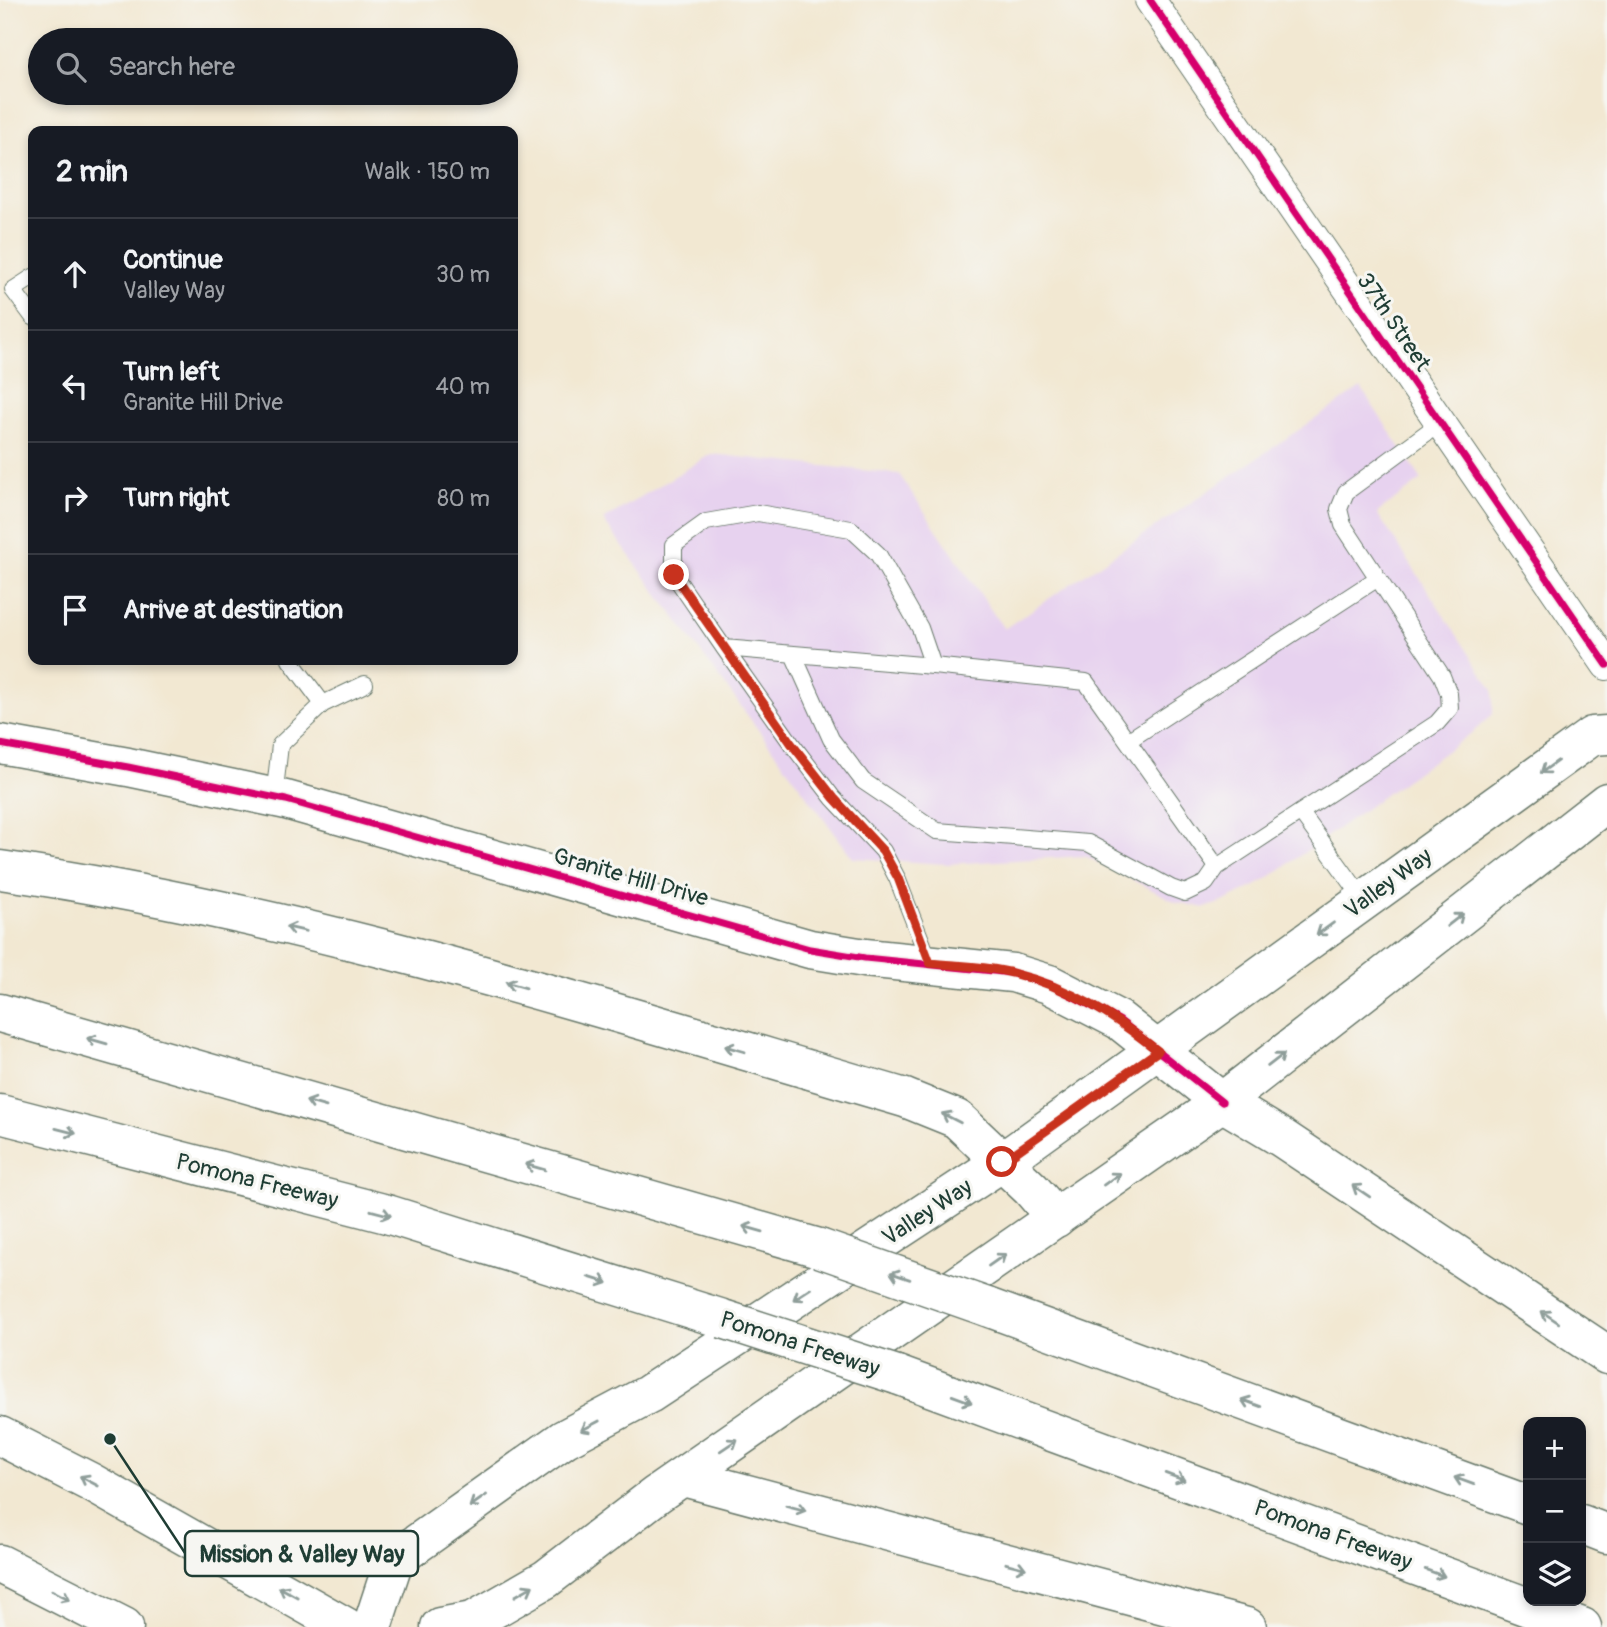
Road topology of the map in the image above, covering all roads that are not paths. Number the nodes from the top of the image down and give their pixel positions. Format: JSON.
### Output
{"nodes":[{"id":1,"x":1150,"y":0,"type":"edge"},
{"id":2,"x":28,"y":280,"type":"edge"},
{"id":3,"x":28,"y":310,"type":"edge"},
{"id":4,"x":1440,"y":423,"type":"junction"},
{"id":5,"x":1378,"y":578,"type":"junction"},
{"id":6,"x":724,"y":648,"type":"junction"},
{"id":7,"x":793,"y":654,"type":"junction"},
{"id":8,"x":294,"y":665,"type":"edge"},
{"id":9,"x":1607,"y":665,"type":"edge"},
{"id":10,"x":933,"y":666,"type":"junction"},
{"id":11,"x":365,"y":684,"type":"dead end"},
{"id":12,"x":323,"y":704,"type":"junction"},
{"id":13,"x":1607,"y":735,"type":"edge"},
{"id":14,"x":1129,"y":740,"type":"junction"},
{"id":15,"x":0,"y":744,"type":"edge"},
{"id":16,"x":274,"y":798,"type":"junction"},
{"id":17,"x":1607,"y":802,"type":"edge"},
{"id":18,"x":1301,"y":813,"type":"junction"},
{"id":19,"x":1217,"y":867,"type":"junction"},
{"id":20,"x":0,"y":870,"type":"edge"},
{"id":21,"x":1364,"y":900,"type":"junction"},
{"id":22,"x":930,"y":963,"type":"junction"},
{"id":23,"x":0,"y":1013,"type":"edge"},
{"id":24,"x":1158,"y":1051,"type":"junction"},
{"id":25,"x":1222,"y":1102,"type":"junction"},
{"id":26,"x":0,"y":1114,"type":"edge"},
{"id":27,"x":1002,"y":1162,"type":"junction"},
{"id":28,"x":1056,"y":1218,"type":"junction"},
{"id":29,"x":1607,"y":1356,"type":"edge"},
{"id":30,"x":0,"y":1436,"type":"edge"},
{"id":31,"x":683,"y":1477,"type":"junction"},
{"id":32,"x":1523,"y":1503,"type":"edge"},
{"id":33,"x":1586,"y":1526,"type":"edge"},
{"id":34,"x":1607,"y":1534,"type":"edge"},
{"id":35,"x":0,"y":1564,"type":"edge"},
{"id":36,"x":124,"y":1627,"type":"edge"},
{"id":37,"x":346,"y":1627,"type":"edge"},
{"id":38,"x":372,"y":1627,"type":"edge"},
{"id":39,"x":440,"y":1627,"type":"edge"},
{"id":40,"x":1247,"y":1627,"type":"edge"},
{"id":41,"x":1583,"y":1627,"type":"edge"}],
"edges":[{"from":1,"to":4,"type":"street","name":"37th Street"},
{"from":2,"to":3,"type":"lane"},
{"from":4,"to":5,"type":"lane"},
{"from":4,"to":9,"type":"street","name":"37th Street"},
{"from":5,"to":14,"type":"lane"},
{"from":5,"to":18,"type":"lane"},
{"from":6,"to":7,"type":"lane"},
{"from":6,"to":10,"type":"lane"},
{"from":6,"to":22,"type":"lane"},
{"from":7,"to":10,"type":"lane"},
{"from":7,"to":19,"type":"lane"},
{"from":8,"to":12,"type":"lane"},
{"from":10,"to":14,"type":"lane"},
{"from":11,"to":12,"type":"lane"},
{"from":12,"to":16,"type":"lane"},
{"from":13,"to":21,"type":"main road","name":"Valley Way","one_way":true},
{"from":14,"to":19,"type":"lane"},
{"from":15,"to":16,"type":"main road","name":"Granite Hill Drive"},
{"from":16,"to":22,"type":"main road","name":"Granite Hill Drive"},
{"from":25,"to":17,"type":"main road","one_way":true},
{"from":18,"to":19,"type":"lane"},
{"from":18,"to":21,"type":"lane"},
{"from":27,"to":20,"type":"main road","one_way":true},
{"from":21,"to":24,"type":"main road","name":"Valley Way","one_way":true},
{"from":22,"to":24,"type":"main road","name":"Granite Hill Drive"},
{"from":32,"to":23,"type":"main road","one_way":true,"bridge":true},
{"from":24,"to":25,"type":"main road","name":"Granite Hill Drive"},
{"from":24,"to":27,"type":"main road","name":"Valley Way"},
{"from":28,"to":25,"type":"main road","one_way":true},
{"from":29,"to":25,"type":"main road","name":"Granite Hill Drive","one_way":true},
{"from":26,"to":41,"type":"main road","name":"Pomona Freeway","one_way":true,"bridge":true},
{"from":27,"to":28,"type":"main road"},
{"from":27,"to":38,"type":"main road","name":"Valley Way","one_way":true},
{"from":31,"to":28,"type":"main road","one_way":true},
{"from":37,"to":30,"type":"main road","one_way":true},
{"from":39,"to":31,"type":"main road","one_way":true},
{"from":31,"to":40,"type":"main road","one_way":true},
{"from":33,"to":34,"type":"main road"},
{"from":35,"to":36,"type":"main road","one_way":true}]}
